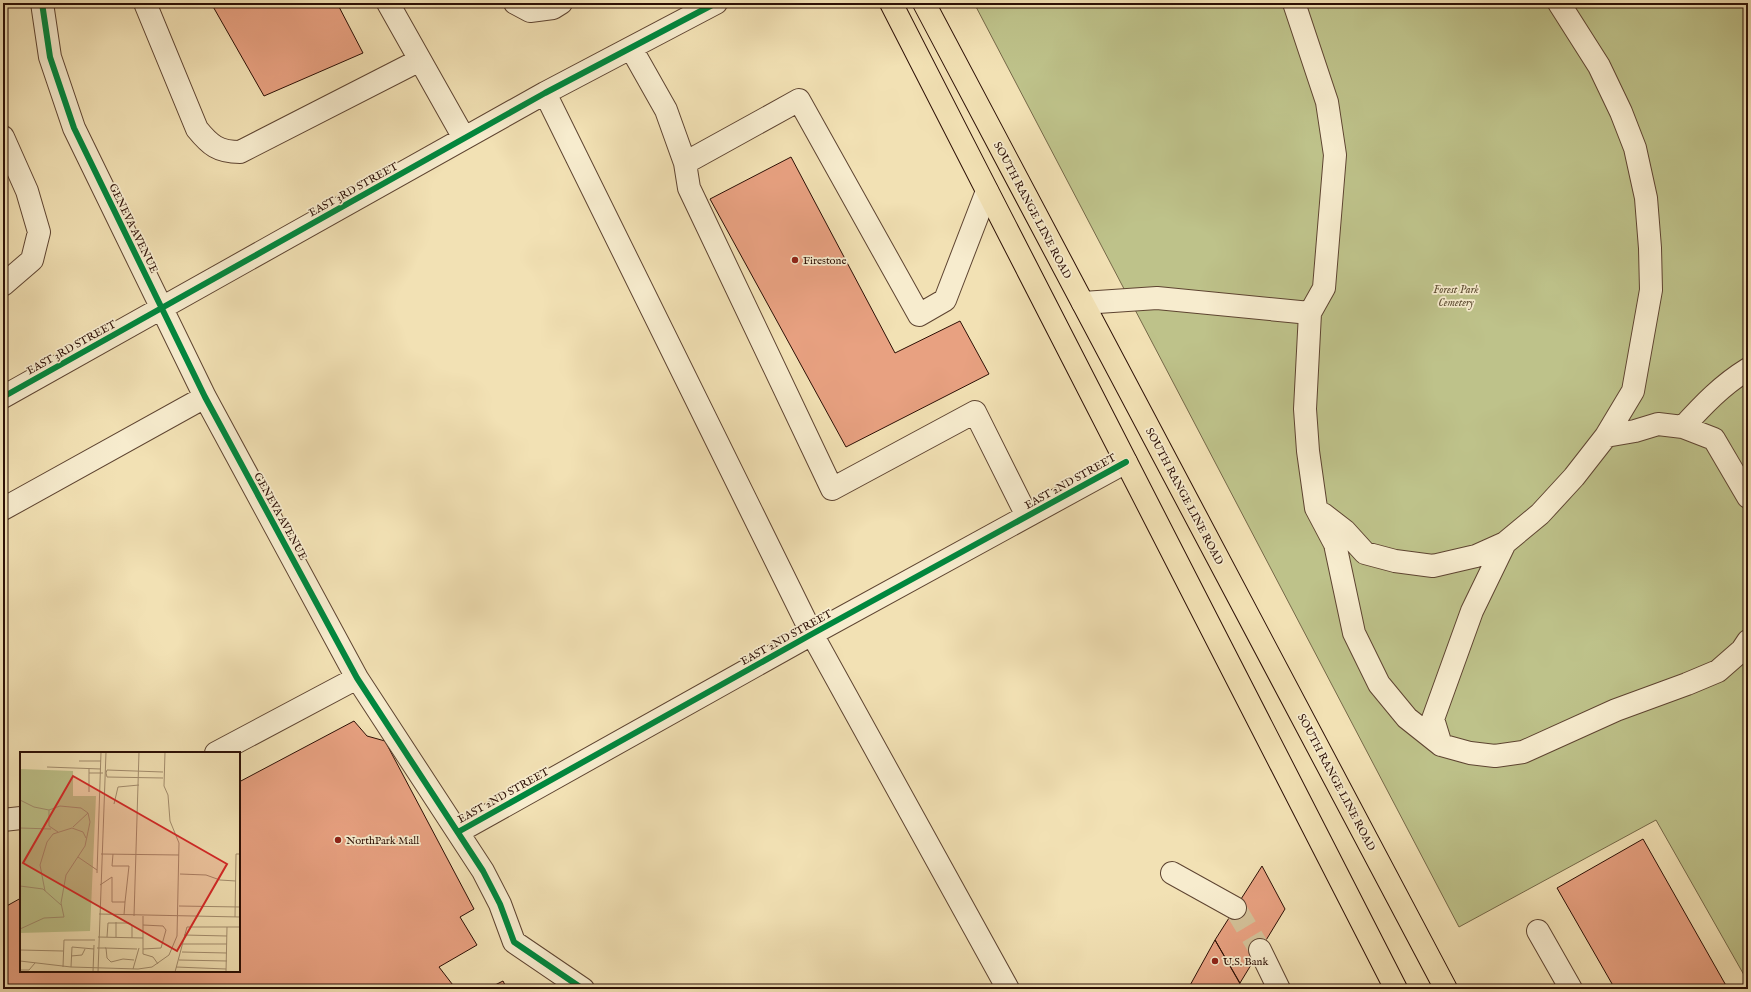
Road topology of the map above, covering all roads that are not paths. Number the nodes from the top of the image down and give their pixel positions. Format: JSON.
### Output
{"nodes":[{"id":1,"x":42,"y":3,"type":"edge"},
{"id":2,"x":145,"y":3,"type":"edge"},
{"id":3,"x":388,"y":3,"type":"edge"},
{"id":4,"x":515,"y":3,"type":"edge"},
{"id":5,"x":561,"y":3,"type":"edge"},
{"id":6,"x":716,"y":3,"type":"edge"},
{"id":7,"x":891,"y":3,"type":"edge"},
{"id":8,"x":924,"y":3,"type":"edge"},
{"id":9,"x":1294,"y":3,"type":"edge"},
{"id":10,"x":1559,"y":3,"type":"edge"},
{"id":11,"x":631,"y":48,"type":"junction"},
{"id":12,"x":420,"y":60,"type":"junction"},
{"id":13,"x":545,"y":93,"type":"junction"},
{"id":14,"x":3,"y":137,"type":"edge"},
{"id":15,"x":464,"y":138,"type":"junction"},
{"id":16,"x":685,"y":163,"type":"junction"},
{"id":17,"x":11,"y":175,"type":"edge"},
{"id":18,"x":987,"y":191,"type":"junction"},
{"id":19,"x":3,"y":285,"type":"edge"},
{"id":20,"x":1083,"y":303,"type":"junction"},
{"id":21,"x":162,"y":308,"type":"junction"},
{"id":22,"x":1310,"y":313,"type":"junction"},
{"id":23,"x":1748,"y":369,"type":"edge"},
{"id":24,"x":3,"y":397,"type":"edge"},
{"id":25,"x":205,"y":397,"type":"junction"},
{"id":26,"x":1683,"y":427,"type":"junction"},
{"id":27,"x":1606,"y":436,"type":"junction"},
{"id":28,"x":1126,"y":462,"type":"junction"},
{"id":29,"x":1748,"y":497,"type":"edge"},
{"id":30,"x":1316,"y":508,"type":"junction"},
{"id":31,"x":3,"y":509,"type":"edge"},
{"id":32,"x":1028,"y":516,"type":"junction"},
{"id":33,"x":1505,"y":543,"type":"junction"},
{"id":34,"x":812,"y":634,"type":"junction"},
{"id":35,"x":1748,"y":641,"type":"edge"},
{"id":36,"x":357,"y":678,"type":"junction"},
{"id":37,"x":1441,"y":745,"type":"junction"},
{"id":38,"x":218,"y":752,"type":"edge"},
{"id":39,"x":20,"y":818,"type":"edge"},
{"id":40,"x":3,"y":820,"type":"edge"},
{"id":41,"x":458,"y":832,"type":"junction"},
{"id":42,"x":1172,"y":873,"type":"dead end"},
{"id":43,"x":1235,"y":908,"type":"tunnel mouth"},
{"id":44,"x":1538,"y":931,"type":"dead end"},
{"id":45,"x":1260,"y":950,"type":"tunnel mouth"},
{"id":46,"x":583,"y":989,"type":"edge"},
{"id":47,"x":1008,"y":989,"type":"edge"},
{"id":48,"x":1279,"y":989,"type":"edge"},
{"id":49,"x":1396,"y":989,"type":"edge"},
{"id":50,"x":1446,"y":989,"type":"edge"},
{"id":51,"x":1571,"y":989,"type":"edge"}],
"edges":[{"from":1,"to":21,"type":"street","name":"GENEVA AVENUE"},
{"from":2,"to":12,"type":"street"},
{"from":3,"to":12,"type":"street"},
{"from":4,"to":5,"type":"street"},
{"from":6,"to":11,"type":"street","name":"EAST 3RD STREET"},
{"from":7,"to":18,"type":"main road"},
{"from":8,"to":20,"type":"main road","name":"SOUTH RANGE LINE ROAD"},
{"from":9,"to":22,"type":"street"},
{"from":10,"to":27,"type":"street"},
{"from":11,"to":13,"type":"street","name":"EAST 3RD STREET"},
{"from":11,"to":16,"type":"street"},
{"from":12,"to":15,"type":"street"},
{"from":13,"to":15,"type":"street","name":"EAST 3RD STREET"},
{"from":13,"to":34,"type":"street"},
{"from":14,"to":17,"type":"street"},
{"from":15,"to":21,"type":"street","name":"EAST 3RD STREET"},
{"from":16,"to":18,"type":"street"},
{"from":16,"to":32,"type":"street"},
{"from":17,"to":19,"type":"street"},
{"from":18,"to":28,"type":"main road"},
{"from":20,"to":22,"type":"street"},
{"from":20,"to":50,"type":"main road","name":"SOUTH RANGE LINE ROAD"},
{"from":21,"to":24,"type":"street","name":"EAST 3RD STREET"},
{"from":21,"to":25,"type":"street","name":"GENEVA AVENUE"},
{"from":22,"to":30,"type":"street"},
{"from":23,"to":26,"type":"street"},
{"from":25,"to":31,"type":"street"},
{"from":25,"to":36,"type":"street","name":"GENEVA AVENUE"},
{"from":26,"to":27,"type":"street"},
{"from":26,"to":29,"type":"street"},
{"from":27,"to":33,"type":"street"},
{"from":28,"to":32,"type":"street","name":"EAST 2ND STREET"},
{"from":28,"to":49,"type":"main road"},
{"from":30,"to":33,"type":"street"},
{"from":30,"to":37,"type":"street"},
{"from":32,"to":34,"type":"street","name":"EAST 2ND STREET"},
{"from":33,"to":37,"type":"street"},
{"from":34,"to":41,"type":"street","name":"EAST 2ND STREET"},
{"from":34,"to":47,"type":"street"},
{"from":35,"to":37,"type":"street"},
{"from":36,"to":38,"type":"street"},
{"from":36,"to":41,"type":"street","name":"GENEVA AVENUE"},
{"from":39,"to":40,"type":"street"},
{"from":41,"to":46,"type":"street","name":"GENEVA AVENUE"},
{"from":42,"to":43,"type":"street"},
{"from":44,"to":51,"type":"street"},
{"from":45,"to":48,"type":"street"}]}
